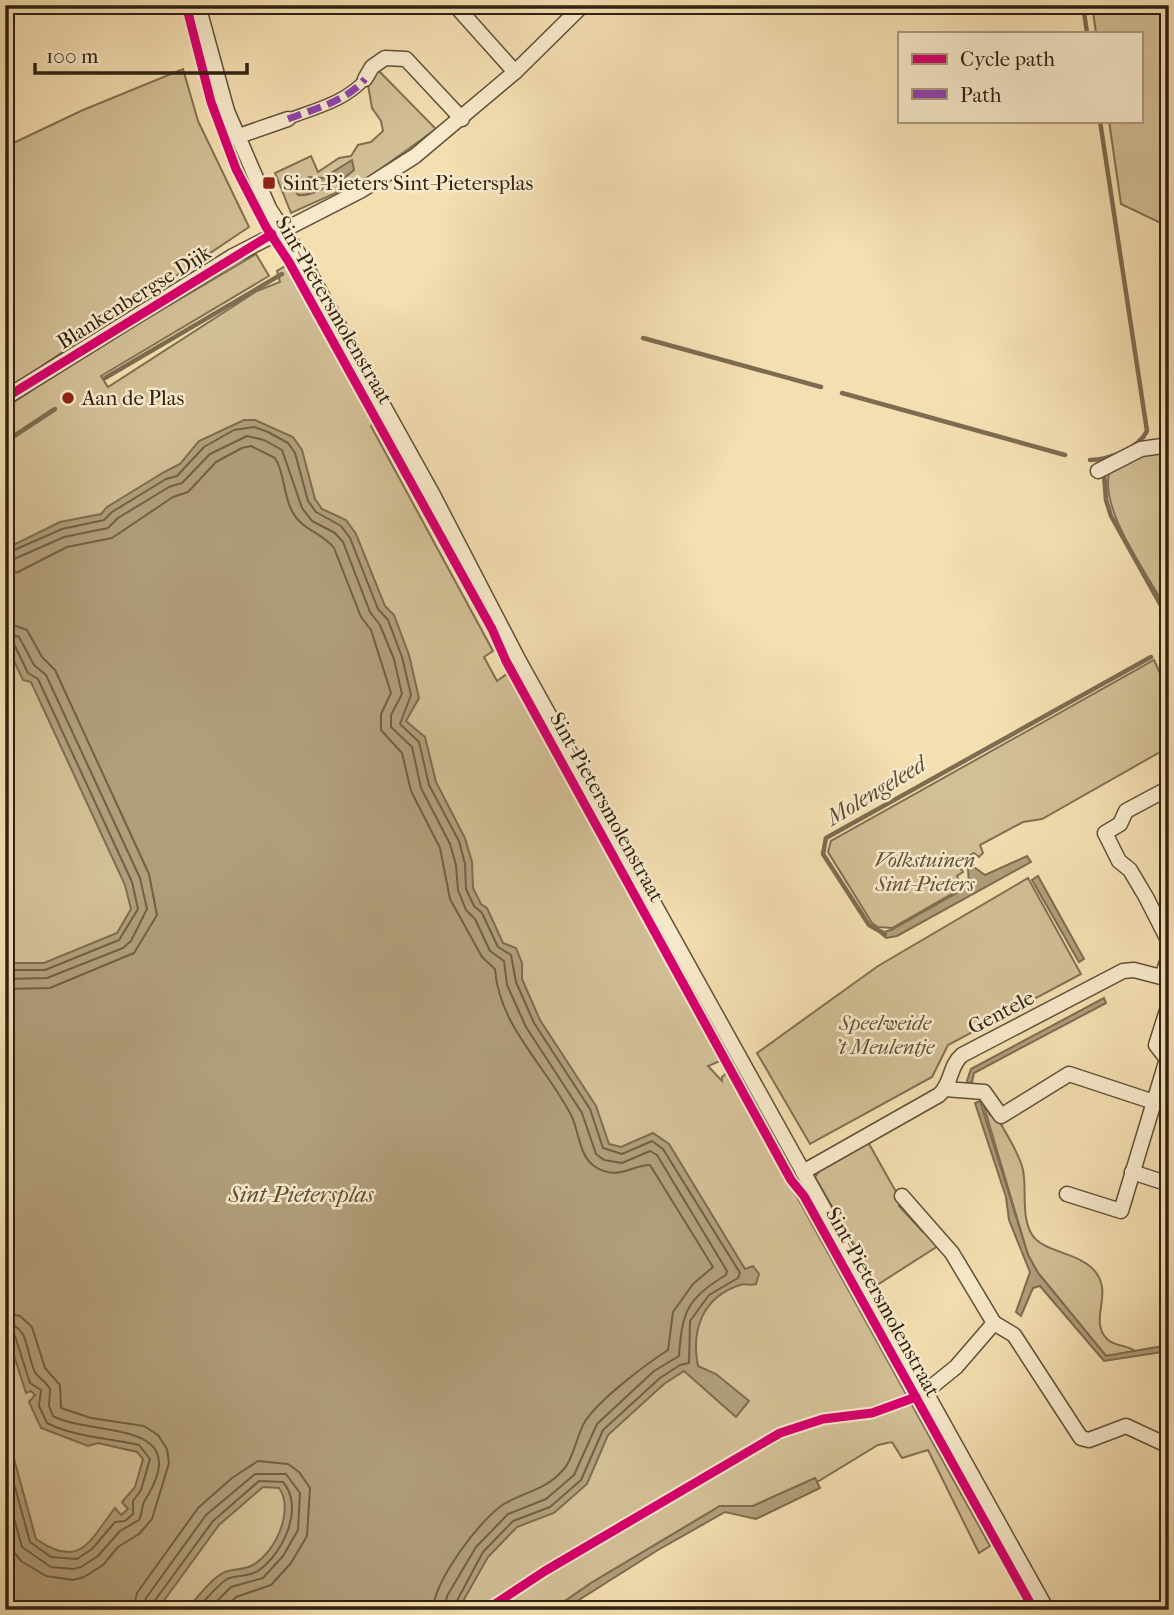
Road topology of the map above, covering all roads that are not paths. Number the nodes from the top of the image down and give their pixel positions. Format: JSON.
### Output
{"nodes":[{"id":1,"x":198,"y":5,"type":"edge"},
{"id":2,"x":455,"y":5,"type":"edge"},
{"id":3,"x":583,"y":5,"type":"edge"},
{"id":4,"x":515,"y":72,"type":"junction"},
{"id":5,"x":365,"y":79,"type":"joint"},
{"id":6,"x":288,"y":118,"type":"joint"},
{"id":7,"x":462,"y":119,"type":"junction"},
{"id":8,"x":236,"y":137,"type":"junction"},
{"id":9,"x":283,"y":229,"type":"junction"},
{"id":10,"x":5,"y":398,"type":"edge"},
{"id":11,"x":1169,"y":445,"type":"edge"},
{"id":12,"x":1098,"y":471,"type":"dead end"},
{"id":13,"x":1169,"y":788,"type":"edge"},
{"id":14,"x":1169,"y":942,"type":"edge"},
{"id":15,"x":1169,"y":956,"type":"edge"},
{"id":16,"x":1166,"y":978,"type":"edge"},
{"id":17,"x":1169,"y":1004,"type":"edge"},
{"id":18,"x":1168,"y":1060,"type":"edge"},
{"id":19,"x":945,"y":1089,"type":"junction"},
{"id":20,"x":1154,"y":1102,"type":"junction"},
{"id":21,"x":803,"y":1172,"type":"junction"},
{"id":22,"x":1132,"y":1172,"type":"junction"},
{"id":23,"x":1169,"y":1184,"type":"edge"},
{"id":24,"x":1067,"y":1194,"type":"dead end"},
{"id":25,"x":902,"y":1196,"type":"dead end"},
{"id":26,"x":994,"y":1323,"type":"junction"},
{"id":27,"x":925,"y":1392,"type":"junction"},
{"id":28,"x":1169,"y":1446,"type":"edge"},
{"id":29,"x":1046,"y":1610,"type":"edge"}],
"edges":[{"from":1,"to":8,"type":"street","name":"Sint-Pietersmolenstraat"},
{"from":2,"to":4,"type":"street"},
{"from":3,"to":4,"type":"street","name":"Blankenbergse Dijk"},
{"from":4,"to":7,"type":"street","name":"Blankenbergse Dijk"},
{"from":5,"to":6,"type":"street"},
{"from":5,"to":7,"type":"street"},
{"from":6,"to":8,"type":"street"},
{"from":7,"to":9,"type":"street","name":"Blankenbergse Dijk"},
{"from":8,"to":9,"type":"street","name":"Sint-Pietersmolenstraat"},
{"from":9,"to":10,"type":"street","name":"Blankenbergse Dijk"},
{"from":9,"to":21,"type":"street","name":"Sint-Pietersmolenstraat"},
{"from":11,"to":12,"type":"street"},
{"from":13,"to":14,"type":"street"},
{"from":15,"to":16,"type":"street"},
{"from":16,"to":19,"type":"street","name":"Gentele"},
{"from":17,"to":18,"type":"street"},
{"from":18,"to":20,"type":"street"},
{"from":19,"to":20,"type":"street"},
{"from":19,"to":21,"type":"street"},
{"from":20,"to":22,"type":"street"},
{"from":21,"to":27,"type":"street","name":"Sint-Pietersmolenstraat"},
{"from":22,"to":23,"type":"street"},
{"from":22,"to":24,"type":"street"},
{"from":25,"to":26,"type":"street"},
{"from":26,"to":27,"type":"street"},
{"from":26,"to":28,"type":"street"},
{"from":27,"to":29,"type":"street","name":"Sint-Pietersmolenstraat"}]}
